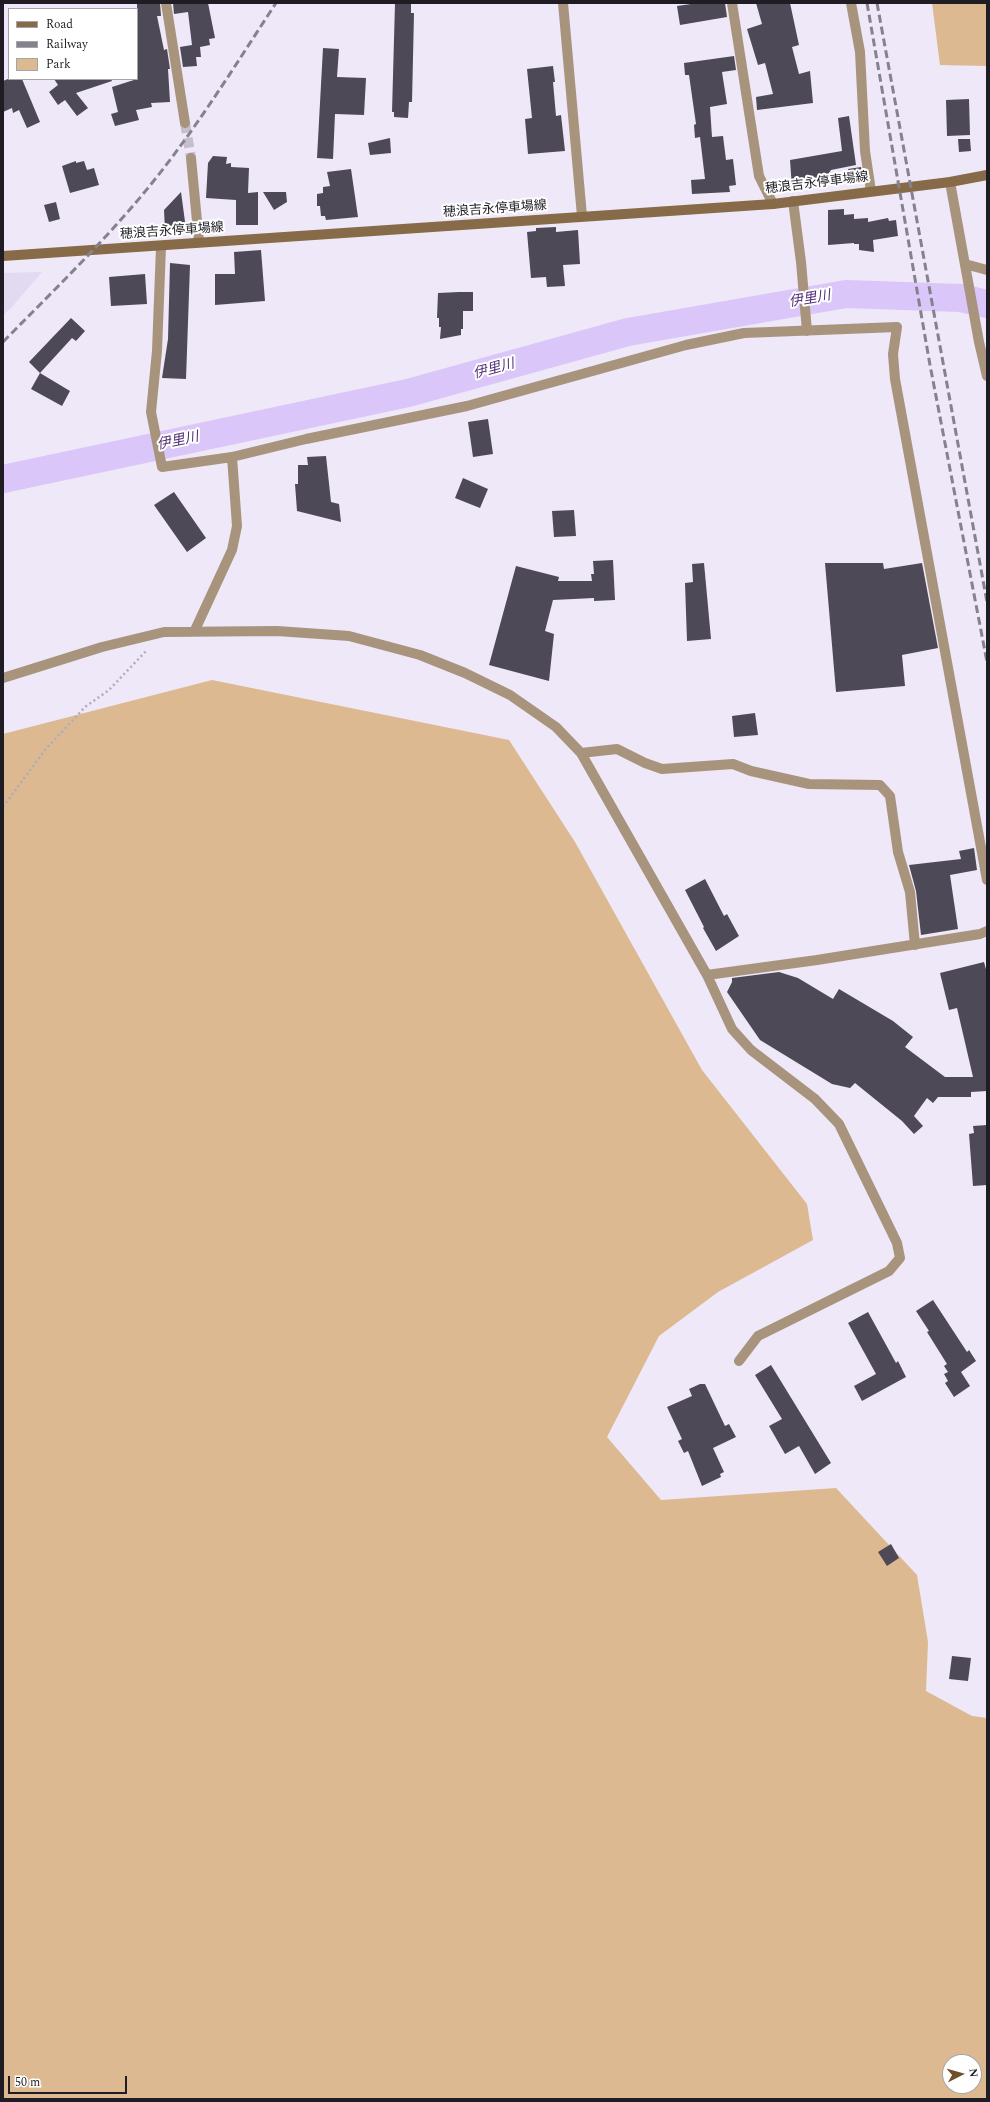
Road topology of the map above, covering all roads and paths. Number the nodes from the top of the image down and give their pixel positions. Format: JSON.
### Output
{"nodes":[{"id":1,"x":166,"y":3,"type":"edge"},
{"id":2,"x":563,"y":3,"type":"edge"},
{"id":3,"x":732,"y":3,"type":"edge"},
{"id":4,"x":851,"y":3,"type":"edge"},
{"id":5,"x":185,"y":123,"type":"tunnel mouth"},
{"id":6,"x":191,"y":158,"type":"tunnel mouth"},
{"id":7,"x":987,"y":175,"type":"edge"},
{"id":8,"x":950,"y":182,"type":"junction"},
{"id":9,"x":871,"y":191,"type":"junction"},
{"id":10,"x":793,"y":201,"type":"junction"},
{"id":11,"x":772,"y":204,"type":"junction"},
{"id":12,"x":582,"y":216,"type":"junction"},
{"id":13,"x":199,"y":242,"type":"junction"},
{"id":14,"x":161,"y":246,"type":"junction"},
{"id":15,"x":3,"y":256,"type":"edge"},
{"id":16,"x":965,"y":264,"type":"junction"},
{"id":17,"x":987,"y":270,"type":"edge"},
{"id":18,"x":806,"y":330,"type":"junction"},
{"id":19,"x":983,"y":343,"type":"edge"},
{"id":20,"x":987,"y":376,"type":"edge"},
{"id":21,"x":232,"y":457,"type":"junction"},
{"id":22,"x":195,"y":630,"type":"junction"},
{"id":23,"x":147,"y":649,"type":"dead end"},
{"id":24,"x":3,"y":678,"type":"edge"},
{"id":25,"x":581,"y":753,"type":"junction"},
{"id":26,"x":3,"y":807,"type":"edge"},
{"id":27,"x":987,"y":880,"type":"edge"},
{"id":28,"x":987,"y":931,"type":"edge"},
{"id":29,"x":915,"y":946,"type":"junction"},
{"id":30,"x":707,"y":975,"type":"junction"},
{"id":31,"x":739,"y":1361,"type":"dead end"}],
"edges":[{"from":1,"to":5,"type":"street"},
{"from":2,"to":12,"type":"street"},
{"from":3,"to":11,"type":"street"},
{"from":4,"to":9,"type":"street"},
{"from":6,"to":13,"type":"street"},
{"from":7,"to":8,"type":"main road","name":"穂浪吉永停車場線"},
{"from":8,"to":9,"type":"main road","name":"穂浪吉永停車場線"},
{"from":8,"to":16,"type":"street"},
{"from":9,"to":10,"type":"main road","name":"穂浪吉永停車場線"},
{"from":10,"to":11,"type":"main road","name":"穂浪吉永停車場線"},
{"from":10,"to":18,"type":"street"},
{"from":11,"to":12,"type":"main road","name":"穂浪吉永停車場線"},
{"from":12,"to":13,"type":"main road","name":"穂浪吉永停車場線"},
{"from":13,"to":14,"type":"main road","name":"穂浪吉永停車場線"},
{"from":14,"to":15,"type":"main road","name":"穂浪吉永停車場線"},
{"from":14,"to":21,"type":"street"},
{"from":16,"to":17,"type":"street"},
{"from":16,"to":19,"type":"street"},
{"from":18,"to":21,"type":"street"},
{"from":18,"to":27,"type":"street"},
{"from":19,"to":20,"type":"street"},
{"from":21,"to":22,"type":"street"},
{"from":22,"to":24,"type":"street"},
{"from":22,"to":25,"type":"street"},
{"from":23,"to":26,"type":"path"},
{"from":25,"to":29,"type":"street"},
{"from":25,"to":30,"type":"street"},
{"from":28,"to":29,"type":"street"},
{"from":29,"to":30,"type":"street"},
{"from":30,"to":31,"type":"street"}]}
